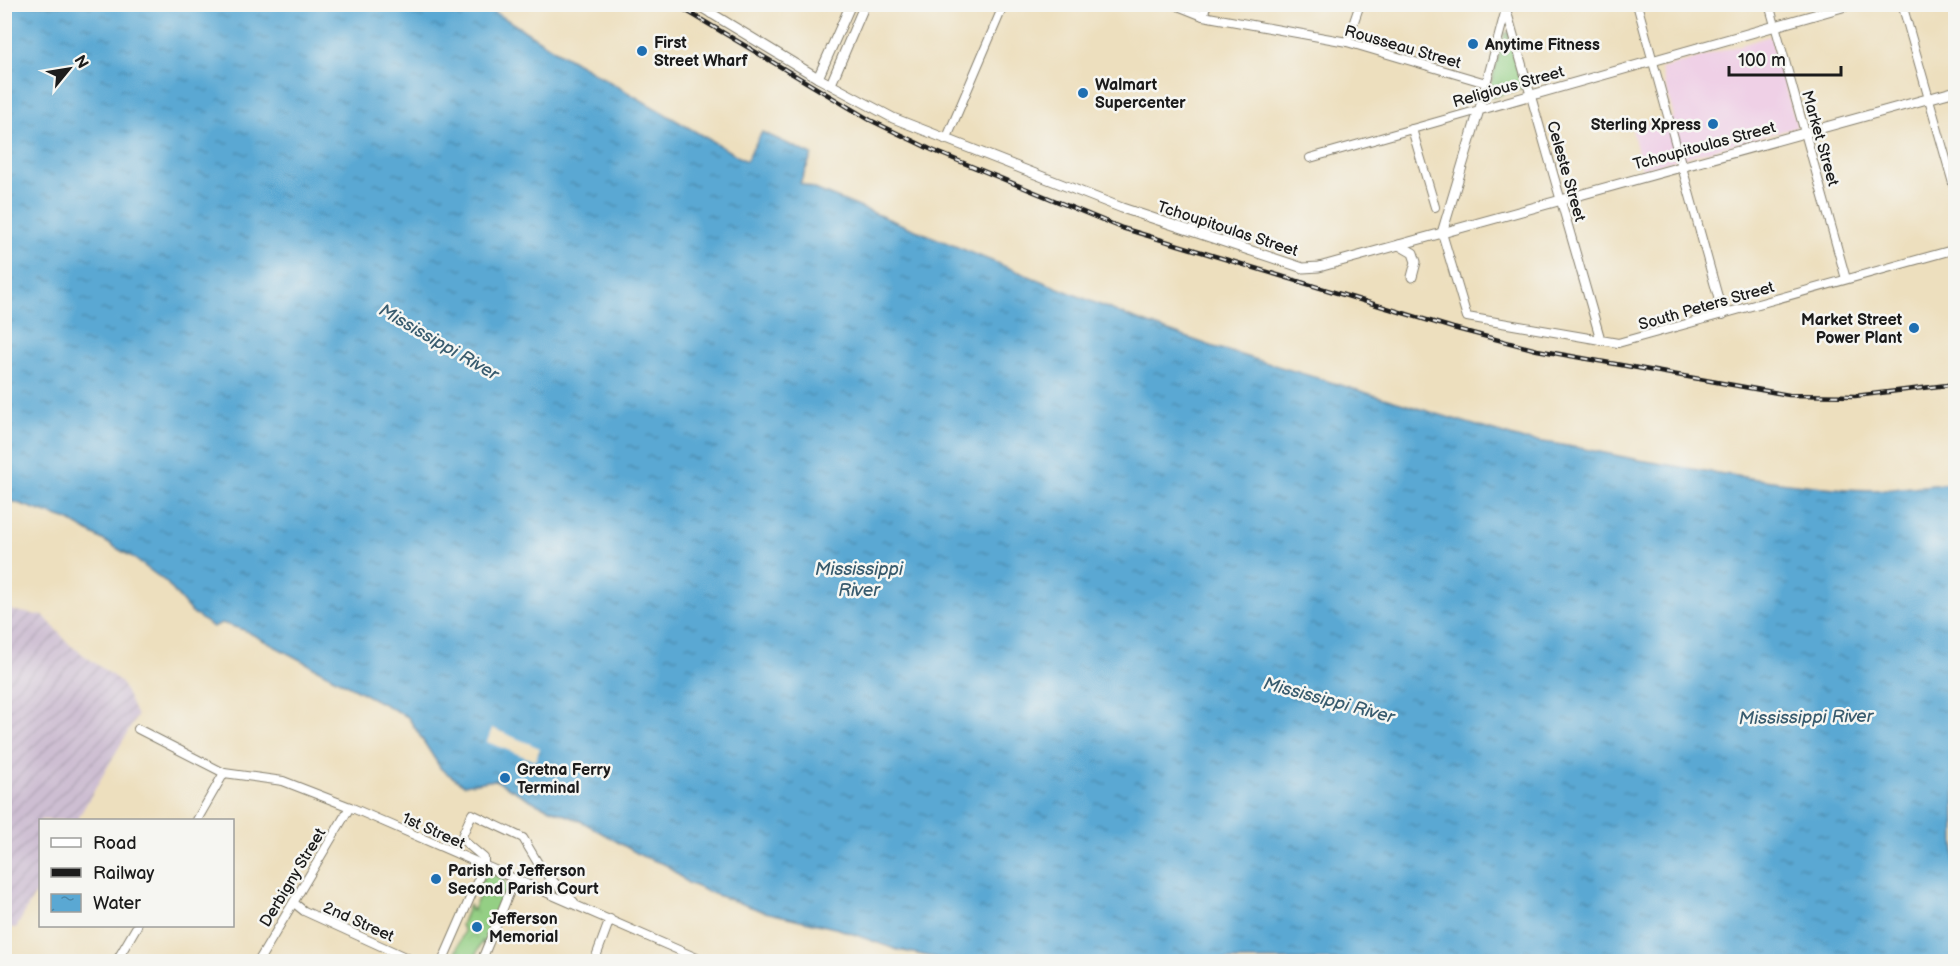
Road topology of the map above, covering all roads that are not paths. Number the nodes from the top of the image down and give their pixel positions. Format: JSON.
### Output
{"nodes":[{"id":1,"x":696,"y":4,"type":"edge"},
{"id":2,"x":716,"y":4,"type":"edge"},
{"id":3,"x":851,"y":4,"type":"edge"},
{"id":4,"x":865,"y":4,"type":"edge"},
{"id":5,"x":1004,"y":4,"type":"edge"},
{"id":6,"x":1173,"y":4,"type":"edge"},
{"id":7,"x":1207,"y":4,"type":"edge"},
{"id":8,"x":1360,"y":4,"type":"edge"},
{"id":9,"x":1636,"y":4,"type":"edge"},
{"id":10,"x":1769,"y":4,"type":"edge"},
{"id":11,"x":1853,"y":4,"type":"edge"},
{"id":12,"x":1902,"y":4,"type":"edge"},
{"id":13,"x":1507,"y":7,"type":"edge"},
{"id":14,"x":711,"y":14,"type":"junction"},
{"id":15,"x":1203,"y":16,"type":"junction"},
{"id":16,"x":1775,"y":27,"type":"junction"},
{"id":17,"x":1347,"y":42,"type":"junction"},
{"id":18,"x":1652,"y":61,"type":"junction"},
{"id":19,"x":818,"y":78,"type":"junction"},
{"id":20,"x":1486,"y":83,"type":"junction"},
{"id":21,"x":831,"y":84,"type":"junction"},
{"id":22,"x":1956,"y":91,"type":"edge"},
{"id":23,"x":1532,"y":94,"type":"junction"},
{"id":24,"x":1929,"y":99,"type":"junction"},
{"id":25,"x":1479,"y":110,"type":"junction"},
{"id":26,"x":1412,"y":129,"type":"junction"},
{"id":27,"x":1805,"y":134,"type":"junction"},
{"id":28,"x":946,"y":140,"type":"junction"},
{"id":29,"x":1310,"y":158,"type":"dead end"},
{"id":30,"x":1682,"y":167,"type":"junction"},
{"id":31,"x":1956,"y":194,"type":"edge"},
{"id":32,"x":1561,"y":200,"type":"junction"},
{"id":33,"x":1435,"y":207,"type":"dead end"},
{"id":34,"x":1442,"y":233,"type":"junction"},
{"id":35,"x":1399,"y":245,"type":"junction"},
{"id":36,"x":1956,"y":249,"type":"edge"},
{"id":37,"x":1412,"y":277,"type":"dead end"},
{"id":38,"x":1846,"y":279,"type":"junction"},
{"id":39,"x":1723,"y":315,"type":"junction"},
{"id":40,"x":1600,"y":341,"type":"junction"},
{"id":41,"x":138,"y":729,"type":"dead end"},
{"id":42,"x":224,"y":773,"type":"junction"},
{"id":43,"x":350,"y":807,"type":"junction"},
{"id":44,"x":198,"y":819,"type":"edge"},
{"id":45,"x":484,"y":866,"type":"junction"},
{"id":46,"x":515,"y":879,"type":"junction"},
{"id":47,"x":294,"y":903,"type":"junction"},
{"id":48,"x":576,"y":905,"type":"junction"},
{"id":49,"x":610,"y":919,"type":"junction"},
{"id":50,"x":136,"y":927,"type":"edge"},
{"id":51,"x":702,"y":960,"type":"edge"},
{"id":52,"x":116,"y":962,"type":"edge"},
{"id":53,"x":258,"y":962,"type":"edge"},
{"id":54,"x":416,"y":962,"type":"edge"},
{"id":55,"x":442,"y":962,"type":"edge"},
{"id":56,"x":481,"y":962,"type":"edge"},
{"id":57,"x":594,"y":962,"type":"edge"}],
"edges":[{"from":1,"to":14,"type":"street","name":"Tchoupitoulas Street"},
{"from":2,"to":14,"type":"street"},
{"from":3,"to":19,"type":"street"},
{"from":4,"to":21,"type":"street"},
{"from":5,"to":28,"type":"street"},
{"from":6,"to":15,"type":"street","name":"Rousseau Street"},
{"from":7,"to":15,"type":"street"},
{"from":8,"to":17,"type":"street"},
{"from":9,"to":18,"type":"street"},
{"from":10,"to":16,"type":"street","name":"Market Street"},
{"from":11,"to":16,"type":"street","name":"Religious Street"},
{"from":12,"to":24,"type":"street"},
{"from":13,"to":20,"type":"street"},
{"from":13,"to":23,"type":"street","name":"Celeste Street"},
{"from":14,"to":19,"type":"street","name":"Tchoupitoulas Street"},
{"from":15,"to":17,"type":"street","name":"Rousseau Street"},
{"from":16,"to":18,"type":"street","name":"Religious Street"},
{"from":16,"to":27,"type":"street","name":"Market Street"},
{"from":17,"to":20,"type":"street","name":"Rousseau Street"},
{"from":18,"to":23,"type":"street","name":"Religious Street"},
{"from":18,"to":30,"type":"street"},
{"from":19,"to":21,"type":"street","name":"Tchoupitoulas Street"},
{"from":20,"to":25,"type":"street"},
{"from":21,"to":28,"type":"street","name":"Tchoupitoulas Street"},
{"from":22,"to":24,"type":"street","name":"Tchoupitoulas Street"},
{"from":23,"to":25,"type":"street","name":"Religious Street"},
{"from":23,"to":32,"type":"street","name":"Celeste Street"},
{"from":24,"to":27,"type":"street","name":"Tchoupitoulas Street"},
{"from":24,"to":31,"type":"street"},
{"from":25,"to":26,"type":"street","name":"Religious Street"},
{"from":25,"to":34,"type":"street"},
{"from":26,"to":29,"type":"street","name":"Religious Street"},
{"from":26,"to":33,"type":"street"},
{"from":27,"to":30,"type":"street","name":"Tchoupitoulas Street"},
{"from":27,"to":38,"type":"street","name":"Market Street"},
{"from":28,"to":35,"type":"street","name":"Tchoupitoulas Street"},
{"from":30,"to":32,"type":"street","name":"Tchoupitoulas Street"},
{"from":30,"to":39,"type":"street"},
{"from":32,"to":34,"type":"street","name":"Tchoupitoulas Street"},
{"from":32,"to":40,"type":"street","name":"Celeste Street"},
{"from":34,"to":35,"type":"street","name":"Tchoupitoulas Street"},
{"from":34,"to":40,"type":"street","name":"South Peters Street"},
{"from":35,"to":37,"type":"street"},
{"from":36,"to":38,"type":"street","name":"South Peters Street"},
{"from":38,"to":39,"type":"street","name":"South Peters Street"},
{"from":39,"to":40,"type":"street","name":"South Peters Street"},
{"from":41,"to":42,"type":"street","name":"1st Street"},
{"from":42,"to":43,"type":"street","name":"1st Street"},
{"from":42,"to":44,"type":"street"},
{"from":43,"to":45,"type":"street","name":"1st Street"},
{"from":43,"to":47,"type":"street","name":"Derbigny Street"},
{"from":45,"to":46,"type":"street","name":"1st Street"},
{"from":45,"to":48,"type":"street"},
{"from":45,"to":55,"type":"street"},
{"from":46,"to":48,"type":"street","name":"1st Street"},
{"from":46,"to":56,"type":"street"},
{"from":47,"to":53,"type":"street","name":"Derbigny Street"},
{"from":47,"to":54,"type":"street","name":"2nd Street"},
{"from":48,"to":49,"type":"street","name":"1st Street"},
{"from":49,"to":51,"type":"street","name":"1st Street"},
{"from":49,"to":57,"type":"street"},
{"from":50,"to":52,"type":"street"}]}
